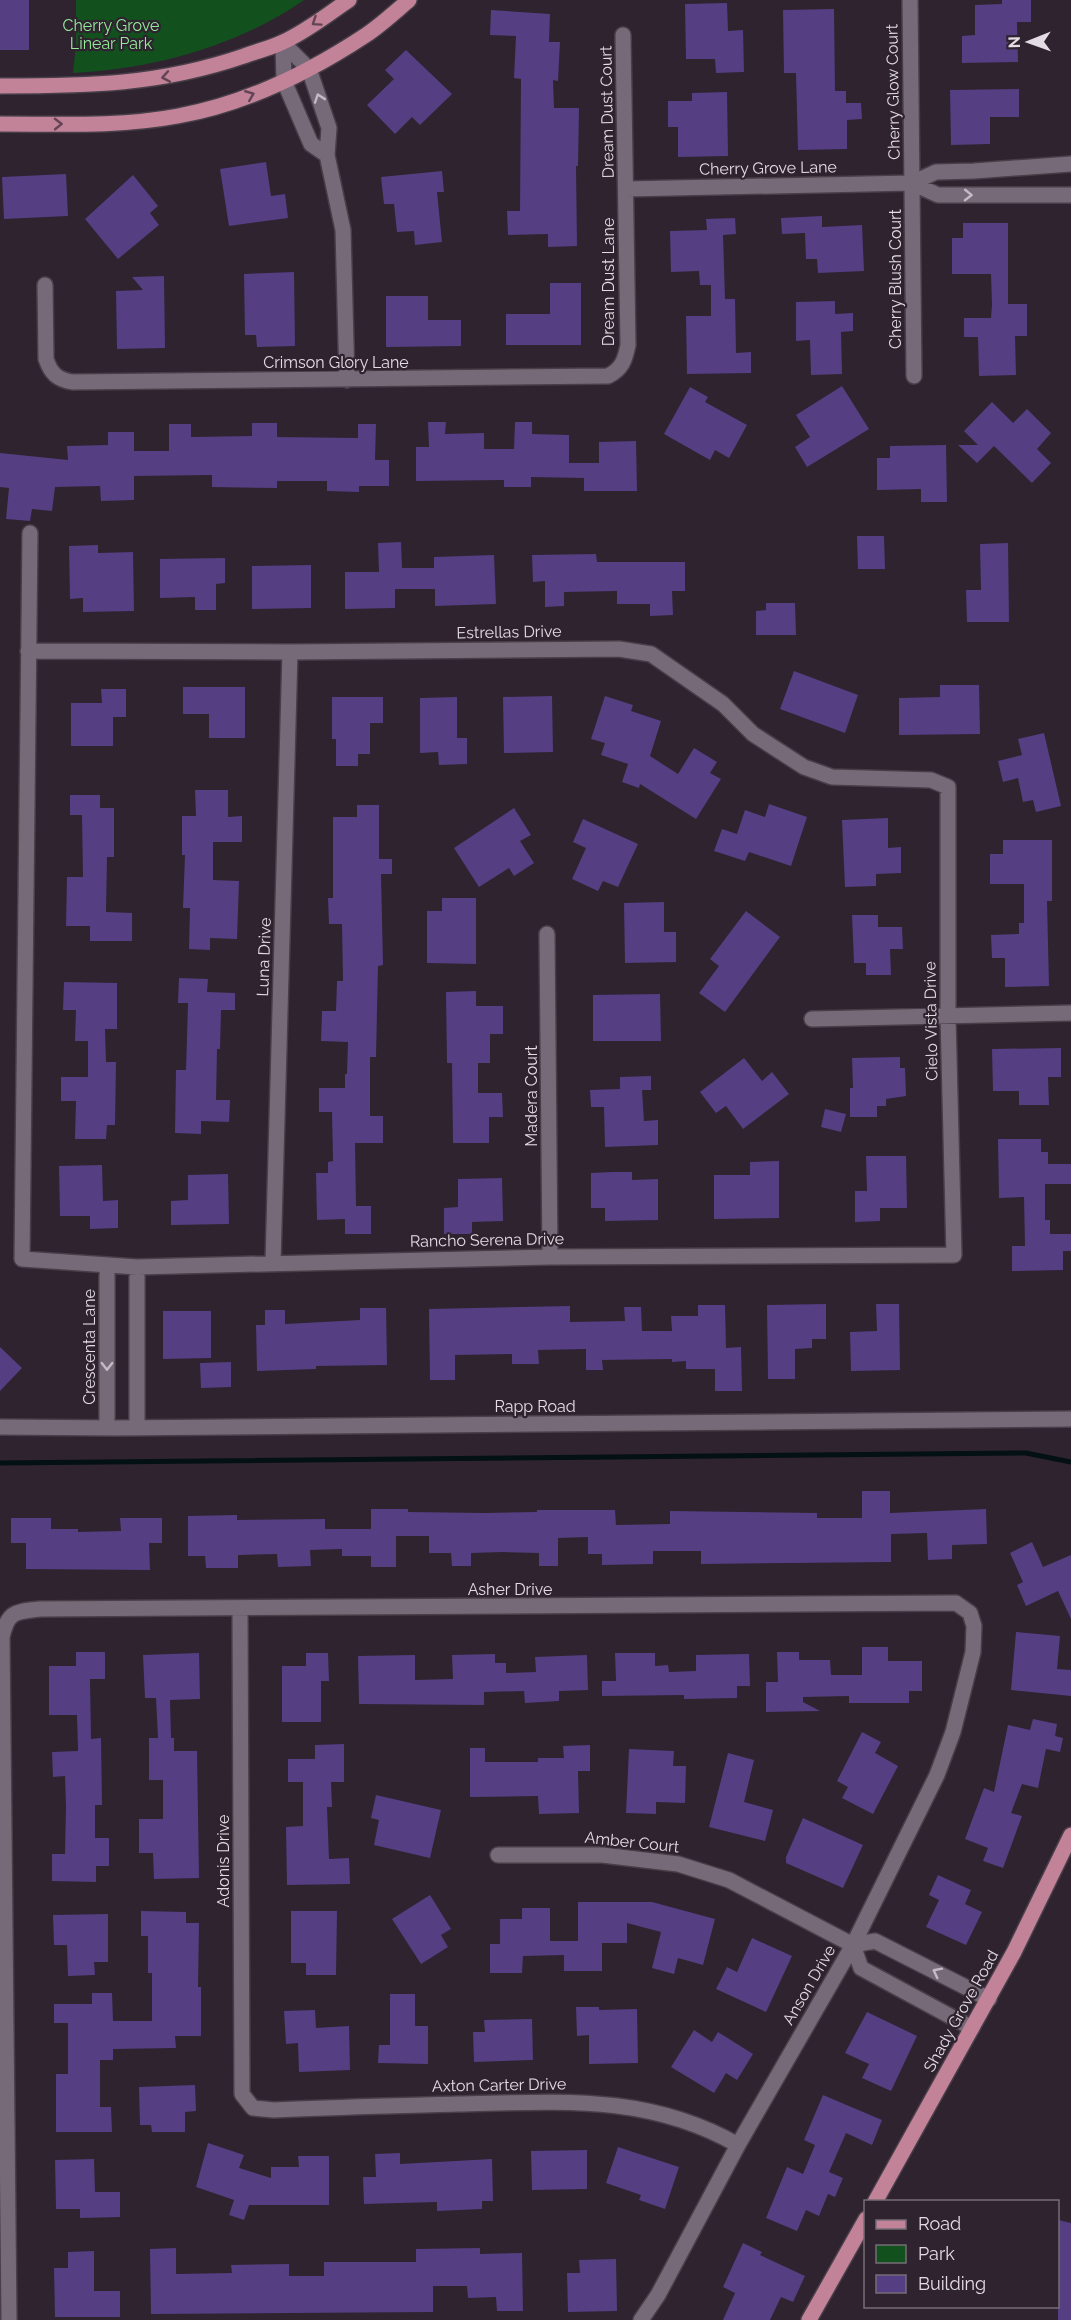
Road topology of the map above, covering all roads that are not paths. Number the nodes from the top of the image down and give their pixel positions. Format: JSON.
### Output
{"nodes":[{"id":1,"x":349,"y":0,"type":"edge"},
{"id":2,"x":409,"y":0,"type":"edge"},
{"id":3,"x":910,"y":0,"type":"edge"},
{"id":4,"x":623,"y":35,"type":"dead end"},
{"id":5,"x":283,"y":43,"type":"junction"},
{"id":6,"x":309,"y":69,"type":"junction"},
{"id":7,"x":284,"y":81,"type":"junction"},
{"id":8,"x":0,"y":86,"type":"edge"},
{"id":9,"x":0,"y":124,"type":"edge"},
{"id":10,"x":327,"y":155,"type":"junction"},
{"id":11,"x":1071,"y":164,"type":"edge"},
{"id":12,"x":912,"y":183,"type":"junction"},
{"id":13,"x":626,"y":189,"type":"junction"},
{"id":14,"x":1071,"y":195,"type":"edge"},
{"id":15,"x":45,"y":285,"type":"dead end"},
{"id":16,"x":617,"y":371,"type":"joint"},
{"id":17,"x":914,"y":376,"type":"dead end"},
{"id":18,"x":347,"y":380,"type":"junction"},
{"id":19,"x":30,"y":533,"type":"dead end"},
{"id":20,"x":28,"y":651,"type":"junction"},
{"id":21,"x":290,"y":652,"type":"junction"},
{"id":22,"x":948,"y":787,"type":"joint"},
{"id":23,"x":547,"y":934,"type":"dead end"},
{"id":24,"x":1071,"y":1013,"type":"edge"},
{"id":25,"x":948,"y":1017,"type":"junction"},
{"id":26,"x":812,"y":1019,"type":"dead end"},
{"id":27,"x":954,"y":1255,"type":"joint"},
{"id":28,"x":550,"y":1257,"type":"junction"},
{"id":29,"x":273,"y":1262,"type":"junction"},
{"id":30,"x":106,"y":1266,"type":"junction"},
{"id":31,"x":137,"y":1267,"type":"junction"},
{"id":32,"x":1071,"y":1419,"type":"edge"},
{"id":33,"x":0,"y":1427,"type":"edge"},
{"id":34,"x":107,"y":1427,"type":"junction"},
{"id":35,"x":137,"y":1427,"type":"junction"},
{"id":36,"x":240,"y":1609,"type":"junction"},
{"id":37,"x":973,"y":1652,"type":"joint"},
{"id":38,"x":1071,"y":1834,"type":"edge"},
{"id":39,"x":498,"y":1855,"type":"dead end"},
{"id":40,"x":853,"y":1946,"type":"junction"},
{"id":41,"x":989,"y":1999,"type":"junction"},
{"id":42,"x":3,"y":2027,"type":"edge"},
{"id":43,"x":972,"y":2028,"type":"junction"},
{"id":44,"x":3,"y":2063,"type":"edge"},
{"id":45,"x":253,"y":2108,"type":"joint"},
{"id":46,"x":738,"y":2145,"type":"junction"},
{"id":47,"x":876,"y":2200,"type":"edge"},
{"id":48,"x":864,"y":2223,"type":"edge"},
{"id":49,"x":9,"y":2320,"type":"edge"},
{"id":50,"x":641,"y":2320,"type":"edge"},
{"id":51,"x":809,"y":2320,"type":"edge"}],
"edges":[{"from":1,"to":5,"type":"main road","one_way":true},
{"from":2,"to":6,"type":"main road"},
{"from":3,"to":12,"type":"street","name":"Cherry Glow Court"},
{"from":4,"to":13,"type":"street","name":"Dream Dust Court"},
{"from":5,"to":6,"type":"street"},
{"from":5,"to":7,"type":"street"},
{"from":5,"to":8,"type":"main road","one_way":true},
{"from":6,"to":7,"type":"main road"},
{"from":10,"to":6,"type":"street","one_way":true},
{"from":9,"to":7,"type":"main road","one_way":true},
{"from":7,"to":10,"type":"street"},
{"from":10,"to":18,"type":"street"},
{"from":11,"to":12,"type":"street","name":"Cherry Grove Lane"},
{"from":12,"to":13,"type":"street","name":"Cherry Grove Lane"},
{"from":12,"to":14,"type":"street","name":"Cherry Grove Lane","one_way":true},
{"from":12,"to":17,"type":"street","name":"Cherry Blush Court"},
{"from":13,"to":16,"type":"street","name":"Dream Dust Lane"},
{"from":15,"to":18,"type":"street","name":"Crimson Glory Lane"},
{"from":16,"to":18,"type":"street","name":"Crimson Glory Lane"},
{"from":19,"to":20,"type":"street"},
{"from":20,"to":21,"type":"street","name":"Estrellas Drive"},
{"from":20,"to":30,"type":"street","name":"Rancho Serena Drive"},
{"from":21,"to":22,"type":"street","name":"Estrellas Drive"},
{"from":21,"to":29,"type":"street","name":"Luna Drive"},
{"from":22,"to":25,"type":"street","name":"Cielo Vista Drive"},
{"from":23,"to":28,"type":"street","name":"Madera Court"},
{"from":24,"to":25,"type":"street"},
{"from":25,"to":26,"type":"street"},
{"from":25,"to":27,"type":"street","name":"Cielo Vista Drive"},
{"from":27,"to":28,"type":"street","name":"Rancho Serena Drive"},
{"from":28,"to":29,"type":"street","name":"Rancho Serena Drive"},
{"from":29,"to":31,"type":"street","name":"Rancho Serena Drive"},
{"from":30,"to":31,"type":"street","name":"Rancho Serena Drive"},
{"from":30,"to":34,"type":"street","name":"Crescenta Lane","one_way":true},
{"from":31,"to":35,"type":"street"},
{"from":32,"to":35,"type":"street","name":"Rapp Road"},
{"from":33,"to":34,"type":"street","name":"Rapp Road"},
{"from":34,"to":35,"type":"street","name":"Rapp Road"},
{"from":36,"to":37,"type":"street","name":"Asher Drive"},
{"from":36,"to":42,"type":"street","name":"Asher Drive"},
{"from":36,"to":45,"type":"street","name":"Adonis Drive"},
{"from":37,"to":40,"type":"street","name":"Anson Drive"},
{"from":38,"to":41,"type":"main road","name":"Shady Grove Road"},
{"from":39,"to":40,"type":"street","name":"Amber Court"},
{"from":41,"to":40,"type":"street","one_way":true},
{"from":40,"to":43,"type":"street"},
{"from":40,"to":46,"type":"street","name":"Anson Drive"},
{"from":41,"to":43,"type":"main road","name":"Shady Grove Road"},
{"from":42,"to":44,"type":"street"},
{"from":43,"to":47,"type":"main road","name":"Shady Grove Road"},
{"from":44,"to":49,"type":"street"},
{"from":45,"to":46,"type":"street","name":"Axton Carter Drive"},
{"from":46,"to":50,"type":"street","name":"Anson Drive"},
{"from":48,"to":51,"type":"main road"}]}
